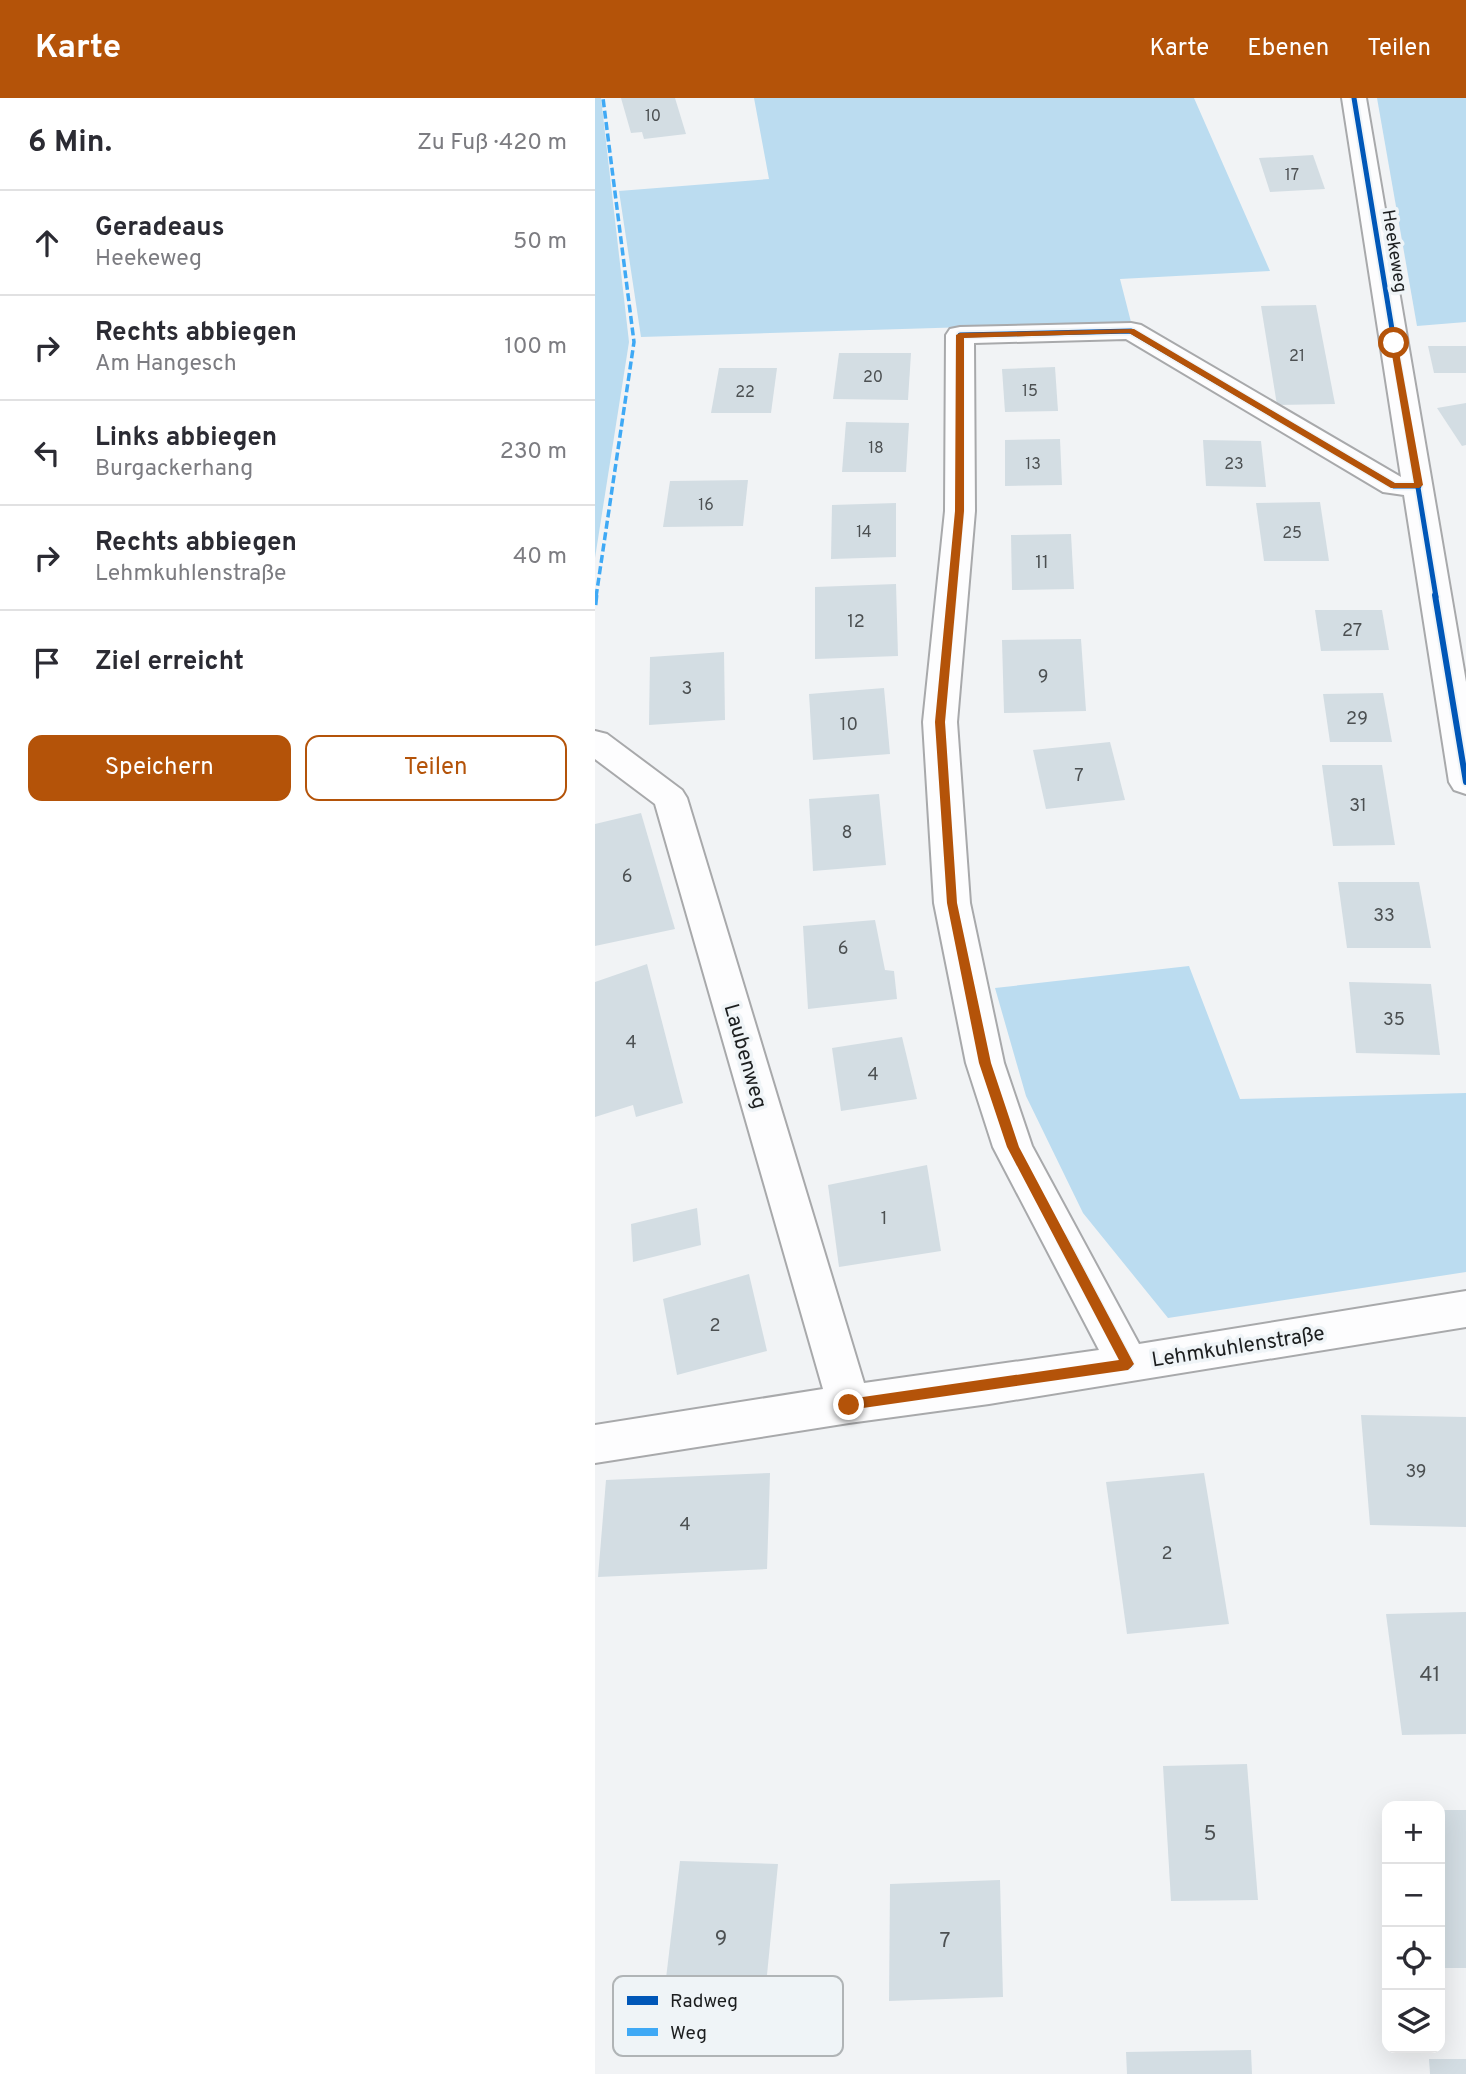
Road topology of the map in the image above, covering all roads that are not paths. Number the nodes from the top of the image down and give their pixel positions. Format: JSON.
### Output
{"nodes":[{"id":1,"x":1354,"y":98,"type":"edge"},
{"id":2,"x":1419,"y":485,"type":"junction"},
{"id":3,"x":595,"y":741,"type":"edge"},
{"id":4,"x":1466,"y":782,"type":"edge"},
{"id":5,"x":1466,"y":1309,"type":"edge"},
{"id":6,"x":1128,"y":1364,"type":"junction"},
{"id":7,"x":849,"y":1405,"type":"junction"},
{"id":8,"x":595,"y":1444,"type":"edge"}],
"edges":[{"from":1,"to":2,"type":"street","name":"Heekeweg"},
{"from":2,"to":4,"type":"street","name":"Heekeweg"},
{"from":2,"to":6,"type":"street"},
{"from":3,"to":7,"type":"street","name":"Laubenweg"},
{"from":5,"to":6,"type":"street","name":"Lehmkuhlenstraße"},
{"from":6,"to":7,"type":"street","name":"Lehmkuhlenstraße"},
{"from":7,"to":8,"type":"street","name":"Lehmkuhlenstraße"}]}
